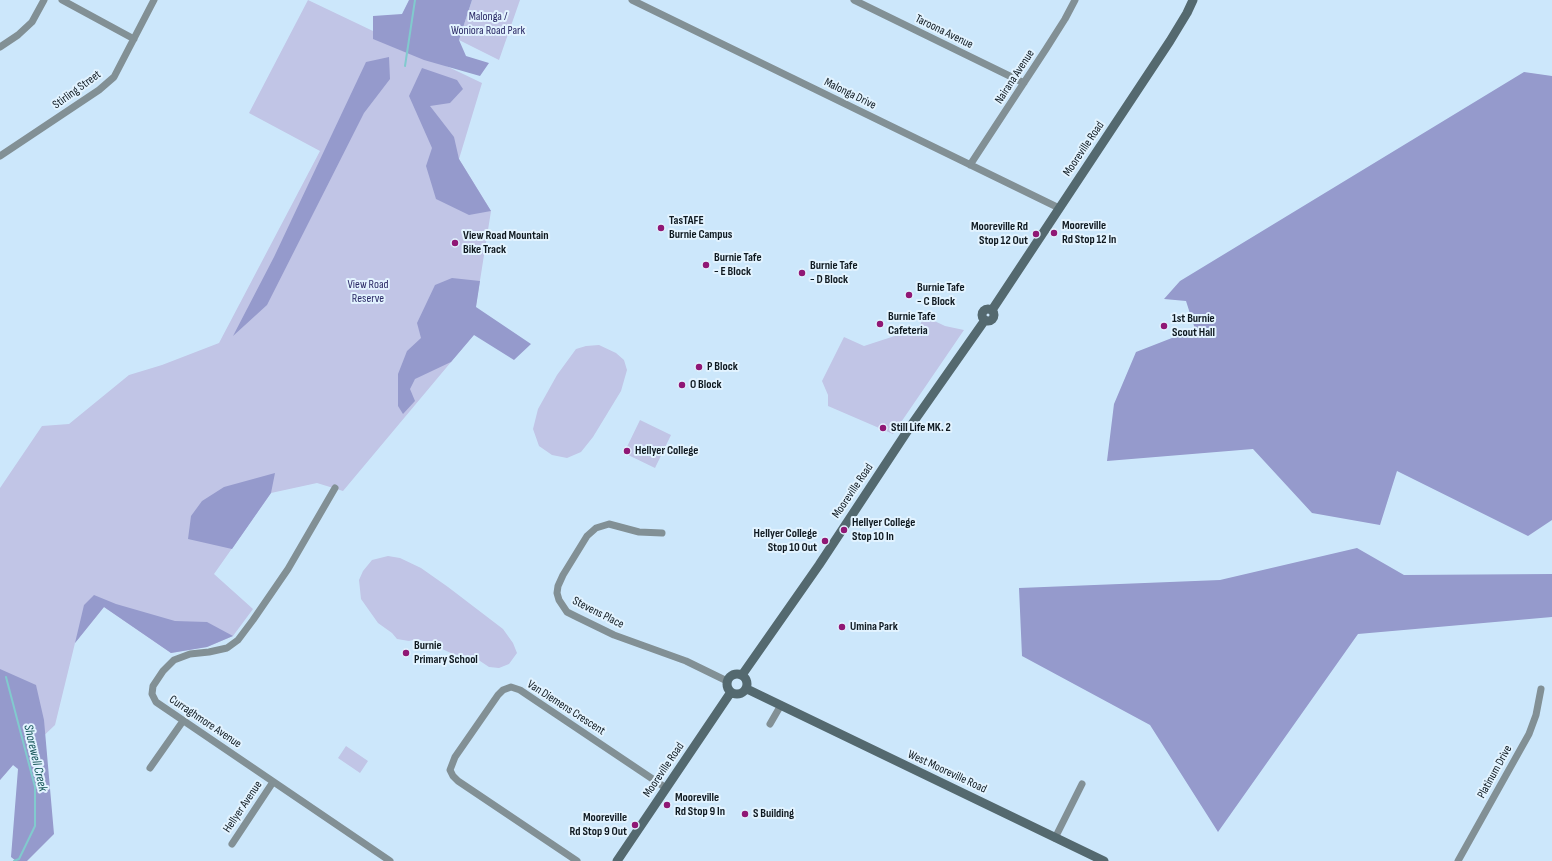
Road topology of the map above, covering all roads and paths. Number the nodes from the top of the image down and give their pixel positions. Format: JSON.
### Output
{"nodes":[{"id":1,"x":44,"y":0,"type":"edge"},
{"id":2,"x":62,"y":0,"type":"edge"},
{"id":3,"x":154,"y":0,"type":"edge"},
{"id":4,"x":632,"y":0,"type":"edge"},
{"id":5,"x":854,"y":0,"type":"edge"},
{"id":6,"x":1074,"y":0,"type":"edge"},
{"id":7,"x":1193,"y":0,"type":"edge"},
{"id":8,"x":134,"y":39,"type":"junction"},
{"id":9,"x":0,"y":47,"type":"edge"},
{"id":10,"x":1024,"y":83,"type":"junction"},
{"id":11,"x":0,"y":156,"type":"edge"},
{"id":12,"x":970,"y":165,"type":"junction"},
{"id":13,"x":1059,"y":208,"type":"junction"},
{"id":14,"x":335,"y":488,"type":"dead end"},
{"id":15,"x":662,"y":533,"type":"dead end"},
{"id":16,"x":742,"y":675,"type":"junction"},
{"id":17,"x":727,"y":681,"type":"junction"},
{"id":18,"x":746,"y":689,"type":"junction"},
{"id":19,"x":1540,"y":689,"type":"dead end"},
{"id":20,"x":731,"y":692,"type":"junction"},
{"id":21,"x":781,"y":705,"type":"junction"},
{"id":22,"x":183,"y":721,"type":"junction"},
{"id":23,"x":770,"y":724,"type":"dead end"},
{"id":24,"x":150,"y":768,"type":"dead end"},
{"id":25,"x":273,"y":782,"type":"junction"},
{"id":26,"x":1082,"y":784,"type":"dead end"},
{"id":27,"x":666,"y":788,"type":"junction"},
{"id":28,"x":1055,"y":838,"type":"junction"},
{"id":29,"x":232,"y":844,"type":"dead end"},
{"id":30,"x":390,"y":861,"type":"edge"},
{"id":31,"x":577,"y":861,"type":"edge"},
{"id":32,"x":617,"y":861,"type":"edge"},
{"id":33,"x":1104,"y":861,"type":"edge"},
{"id":34,"x":1458,"y":861,"type":"edge"}],
"edges":[{"from":1,"to":9,"type":"street"},
{"from":2,"to":8,"type":"street"},
{"from":3,"to":8,"type":"street","name":"Stirling Street"},
{"from":4,"to":12,"type":"street","name":"Malonga Drive"},
{"from":5,"to":10,"type":"street","name":"Taroona Avenue"},
{"from":6,"to":10,"type":"street","name":"Nairana Avenue"},
{"from":7,"to":13,"type":"main road","name":"Mooreville Road"},
{"from":8,"to":11,"type":"street","name":"Stirling Street"},
{"from":10,"to":12,"type":"street","name":"Nairana Avenue"},
{"from":12,"to":13,"type":"street","name":"Malonga Drive"},
{"from":13,"to":16,"type":"main road","name":"Mooreville Road"},
{"from":14,"to":22,"type":"street","name":"Curraghmore Avenue"},
{"from":15,"to":17,"type":"street","name":"Stevens Place"},
{"from":16,"to":17,"type":"main road"},
{"from":16,"to":18,"type":"main road"},
{"from":17,"to":20,"type":"main road"},
{"from":18,"to":20,"type":"main road"},
{"from":18,"to":21,"type":"main road","name":"West Mooreville Road"},
{"from":19,"to":34,"type":"street","name":"Platinum Drive"},
{"from":20,"to":27,"type":"main road","name":"Mooreville Road"},
{"from":21,"to":23,"type":"street"},
{"from":21,"to":28,"type":"main road","name":"West Mooreville Road"},
{"from":22,"to":24,"type":"street"},
{"from":22,"to":25,"type":"street","name":"Curraghmore Avenue"},
{"from":25,"to":29,"type":"street","name":"Hellyer Avenue"},
{"from":25,"to":30,"type":"street","name":"Curraghmore Avenue"},
{"from":26,"to":28,"type":"street"},
{"from":27,"to":31,"type":"street","name":"Van Diemens Crescent"},
{"from":27,"to":32,"type":"main road","name":"Mooreville Road"},
{"from":28,"to":33,"type":"main road","name":"West Mooreville Road"}]}
